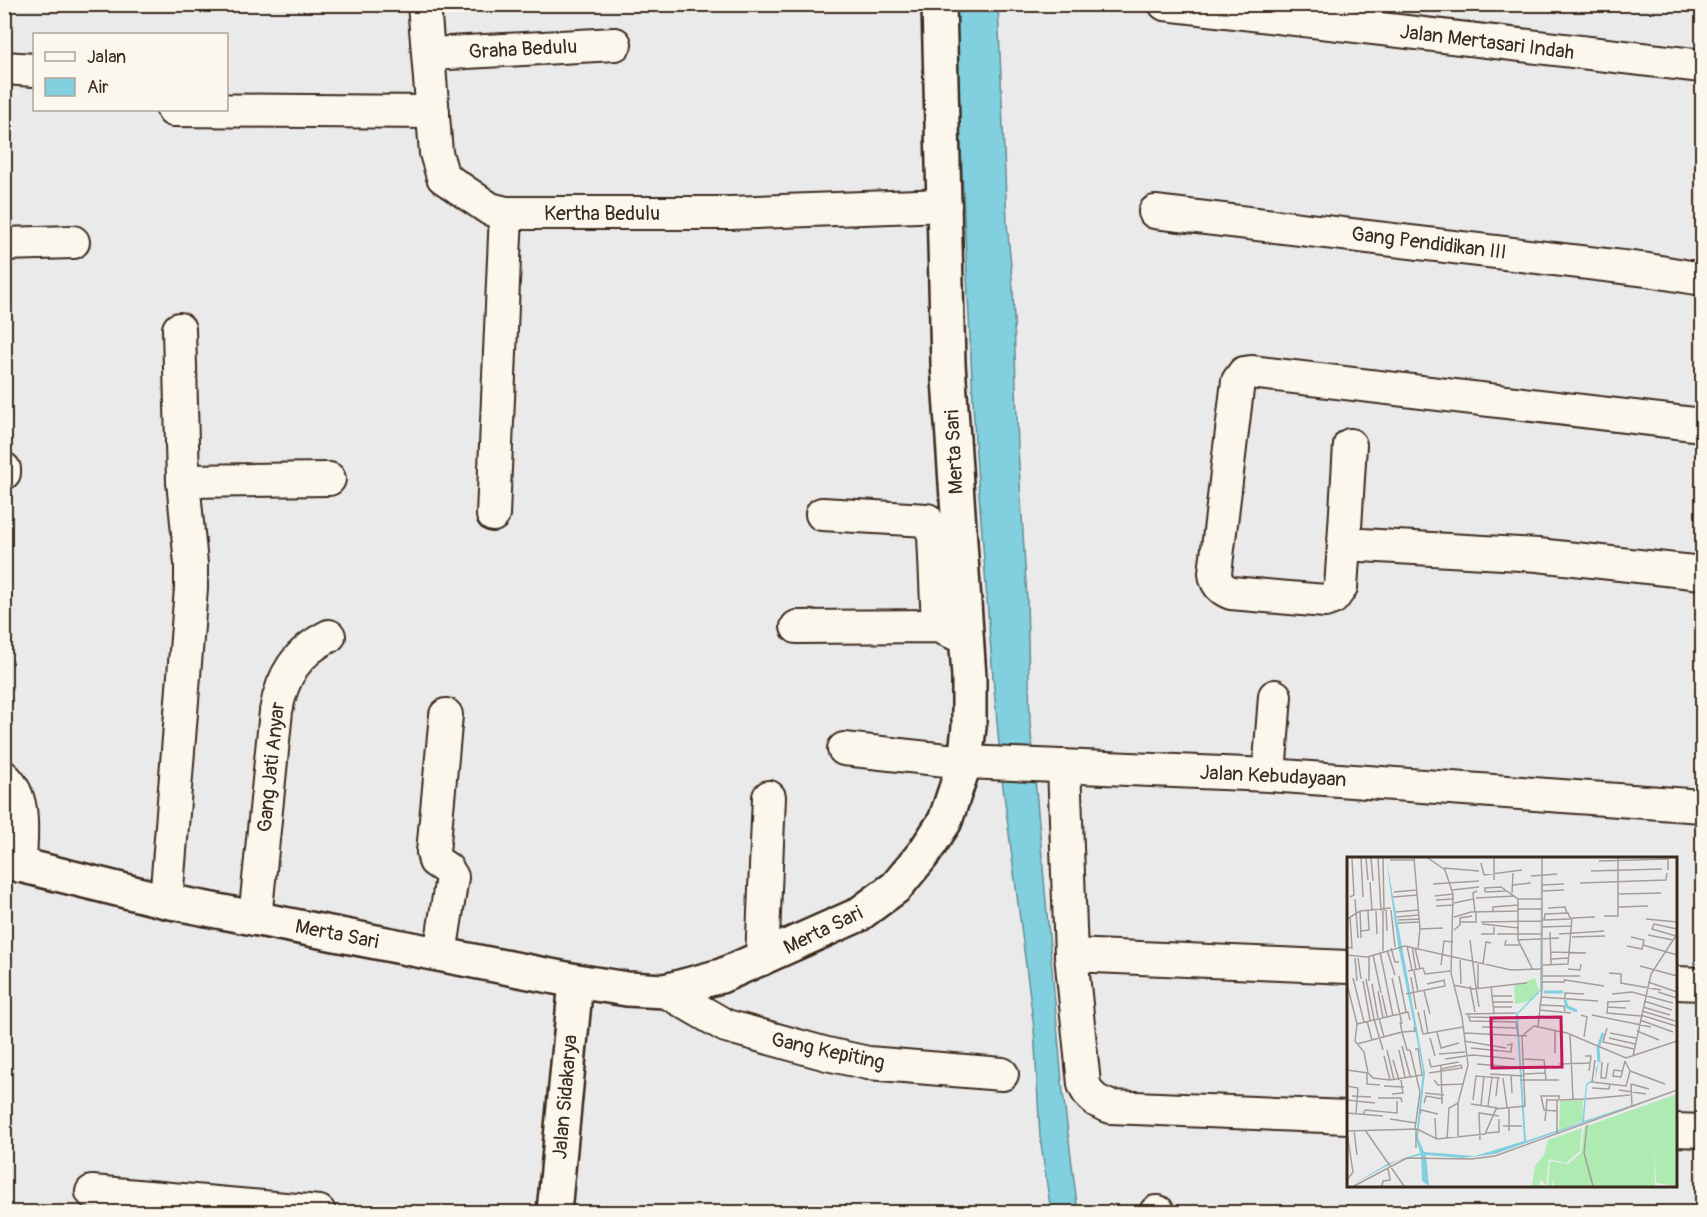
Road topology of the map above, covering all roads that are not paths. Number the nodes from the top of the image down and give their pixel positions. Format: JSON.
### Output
{"nodes":[{"id":1,"x":424,"y":4,"type":"edge"},
{"id":2,"x":939,"y":4,"type":"edge"},
{"id":3,"x":1165,"y":4,"type":"edge"},
{"id":4,"x":615,"y":44,"type":"dead end"},
{"id":5,"x":430,"y":54,"type":"junction"},
{"id":6,"x":1702,"y":66,"type":"edge"},
{"id":7,"x":4,"y":68,"type":"edge"},
{"id":8,"x":33,"y":70,"type":"edge"},
{"id":9,"x":228,"y":110,"type":"edge"},
{"id":10,"x":433,"y":112,"type":"junction"},
{"id":11,"x":945,"y":205,"type":"junction"},
{"id":12,"x":1155,"y":212,"type":"dead end"},
{"id":13,"x":506,"y":213,"type":"junction"},
{"id":14,"x":73,"y":242,"type":"dead end"},
{"id":15,"x":4,"y":244,"type":"edge"},
{"id":16,"x":1702,"y":279,"type":"edge"},
{"id":17,"x":179,"y":329,"type":"dead end"},
{"id":18,"x":1702,"y":425,"type":"edge"},
{"id":19,"x":1350,"y":445,"type":"dead end"},
{"id":20,"x":328,"y":479,"type":"dead end"},
{"id":21,"x":183,"y":481,"type":"junction"},
{"id":22,"x":822,"y":514,"type":"dead end"},
{"id":23,"x":493,"y":515,"type":"dead end"},
{"id":24,"x":1344,"y":544,"type":"junction"},
{"id":25,"x":1702,"y":573,"type":"edge"},
{"id":26,"x":797,"y":627,"type":"dead end"},
{"id":27,"x":952,"y":631,"type":"junction"},
{"id":28,"x":329,"y":636,"type":"dead end"},
{"id":29,"x":1275,"y":696,"type":"dead end"},
{"id":30,"x":446,"y":715,"type":"dead end"},
{"id":31,"x":844,"y":749,"type":"dead end"},
{"id":32,"x":980,"y":762,"type":"junction"},
{"id":33,"x":1056,"y":765,"type":"junction"},
{"id":34,"x":1269,"y":775,"type":"junction"},
{"id":35,"x":4,"y":777,"type":"edge"},
{"id":36,"x":769,"y":797,"type":"dead end"},
{"id":37,"x":1702,"y":806,"type":"edge"},
{"id":38,"x":12,"y":863,"type":"edge"},
{"id":39,"x":166,"y":902,"type":"junction"},
{"id":40,"x":255,"y":920,"type":"junction"},
{"id":41,"x":441,"y":954,"type":"junction"},
{"id":42,"x":1071,"y":955,"type":"junction"},
{"id":43,"x":762,"y":959,"type":"junction"},
{"id":44,"x":1347,"y":968,"type":"edge"},
{"id":45,"x":576,"y":981,"type":"junction"},
{"id":46,"x":1677,"y":983,"type":"edge"},
{"id":47,"x":1702,"y":984,"type":"edge"},
{"id":48,"x":665,"y":991,"type":"junction"},
{"id":49,"x":1002,"y":1074,"type":"dead end"},
{"id":50,"x":1347,"y":1117,"type":"edge"},
{"id":51,"x":1677,"y":1130,"type":"edge"},
{"id":52,"x":1702,"y":1131,"type":"edge"},
{"id":53,"x":92,"y":1192,"type":"dead end"},
{"id":54,"x":319,"y":1212,"type":"edge"},
{"id":55,"x":554,"y":1212,"type":"edge"}],
"edges":[{"from":1,"to":5,"type":"street","name":"Kertha Bedulu"},
{"from":2,"to":11,"type":"street","name":"Merta Sari"},
{"from":3,"to":6,"type":"street","name":"Jalan Mertasari Indah"},
{"from":4,"to":5,"type":"street","name":"Graha Bedulu"},
{"from":5,"to":10,"type":"street","name":"Kertha Bedulu"},
{"from":7,"to":8,"type":"street"},
{"from":9,"to":10,"type":"street"},
{"from":10,"to":13,"type":"street","name":"Kertha Bedulu"},
{"from":11,"to":13,"type":"street","name":"Kertha Bedulu"},
{"from":11,"to":27,"type":"street","name":"Merta Sari"},
{"from":12,"to":16,"type":"street","name":"Gang Pendidikan III"},
{"from":13,"to":23,"type":"street"},
{"from":14,"to":15,"type":"street"},
{"from":17,"to":21,"type":"street"},
{"from":18,"to":24,"type":"street"},
{"from":19,"to":24,"type":"street"},
{"from":20,"to":21,"type":"street"},
{"from":21,"to":39,"type":"street"},
{"from":22,"to":27,"type":"street"},
{"from":24,"to":25,"type":"street"},
{"from":26,"to":27,"type":"street"},
{"from":27,"to":32,"type":"street","name":"Merta Sari"},
{"from":28,"to":40,"type":"street","name":"Gang Jati Anyar"},
{"from":29,"to":34,"type":"street"},
{"from":30,"to":41,"type":"street"},
{"from":31,"to":32,"type":"street","name":"Jalan Kebudayaan"},
{"from":32,"to":33,"type":"street","name":"Jalan Kebudayaan"},
{"from":32,"to":43,"type":"street","name":"Merta Sari"},
{"from":33,"to":34,"type":"street","name":"Jalan Kebudayaan"},
{"from":33,"to":42,"type":"street"},
{"from":34,"to":37,"type":"street","name":"Jalan Kebudayaan"},
{"from":35,"to":38,"type":"street"},
{"from":36,"to":43,"type":"street"},
{"from":38,"to":39,"type":"street","name":"Merta Sari"},
{"from":39,"to":40,"type":"street","name":"Merta Sari"},
{"from":40,"to":41,"type":"street","name":"Merta Sari"},
{"from":41,"to":45,"type":"street","name":"Merta Sari"},
{"from":42,"to":44,"type":"street"},
{"from":42,"to":50,"type":"street"},
{"from":43,"to":48,"type":"street","name":"Merta Sari"},
{"from":45,"to":48,"type":"street","name":"Merta Sari"},
{"from":45,"to":55,"type":"street","name":"Jalan Sidakarya"},
{"from":46,"to":47,"type":"street"},
{"from":48,"to":49,"type":"street","name":"Gang Kepiting"},
{"from":51,"to":52,"type":"street"},
{"from":53,"to":54,"type":"street"}]}
